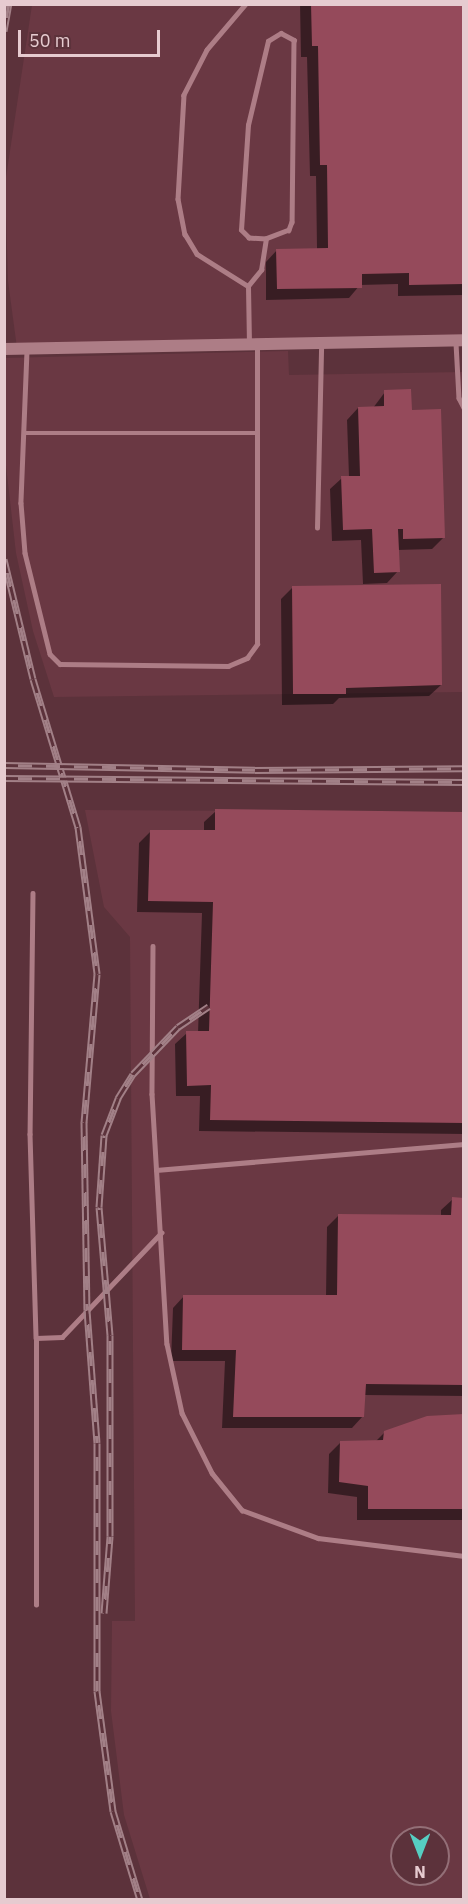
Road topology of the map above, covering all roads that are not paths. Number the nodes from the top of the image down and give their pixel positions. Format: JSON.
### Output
{"nodes":[{"id":1,"x":246,"y":4,"type":"edge"},
{"id":2,"x":266,"y":239,"type":"junction"},
{"id":3,"x":248,"y":286,"type":"junction"},
{"id":4,"x":460,"y":340,"type":"edge"},
{"id":5,"x":322,"y":343,"type":"junction"},
{"id":6,"x":253,"y":344,"type":"junction"},
{"id":7,"x":27,"y":348,"type":"junction"},
{"id":8,"x":4,"y":349,"type":"edge"},
{"id":9,"x":464,"y":408,"type":"edge"},
{"id":10,"x":24,"y":433,"type":"junction"},
{"id":11,"x":257,"y":433,"type":"junction"},
{"id":12,"x":317,"y":528,"type":"dead end"},
{"id":13,"x":33,"y":893,"type":"dead end"},
{"id":14,"x":153,"y":946,"type":"dead end"},
{"id":15,"x":464,"y":1144,"type":"edge"},
{"id":16,"x":156,"y":1170,"type":"junction"},
{"id":17,"x":161,"y":1233,"type":"junction"},
{"id":18,"x":36,"y":1338,"type":"junction"},
{"id":19,"x":464,"y":1556,"type":"edge"},
{"id":20,"x":36,"y":1605,"type":"dead end"}],
"edges":[{"from":1,"to":3,"type":"lane"},
{"from":2,"to":2,"type":"lane"},
{"from":2,"to":3,"type":"lane"},
{"from":3,"to":6,"type":"lane"},
{"from":4,"to":5,"type":"main road"},
{"from":4,"to":9,"type":"lane"},
{"from":5,"to":6,"type":"main road"},
{"from":5,"to":12,"type":"lane"},
{"from":6,"to":7,"type":"main road"},
{"from":6,"to":11,"type":"lane"},
{"from":7,"to":8,"type":"main road"},
{"from":7,"to":10,"type":"lane"},
{"from":10,"to":11,"type":"lane"},
{"from":10,"to":11,"type":"lane"},
{"from":13,"to":18,"type":"lane"},
{"from":14,"to":16,"type":"lane"},
{"from":15,"to":16,"type":"lane"},
{"from":16,"to":17,"type":"lane"},
{"from":17,"to":18,"type":"lane"},
{"from":17,"to":19,"type":"lane"},
{"from":18,"to":20,"type":"lane"}]}
